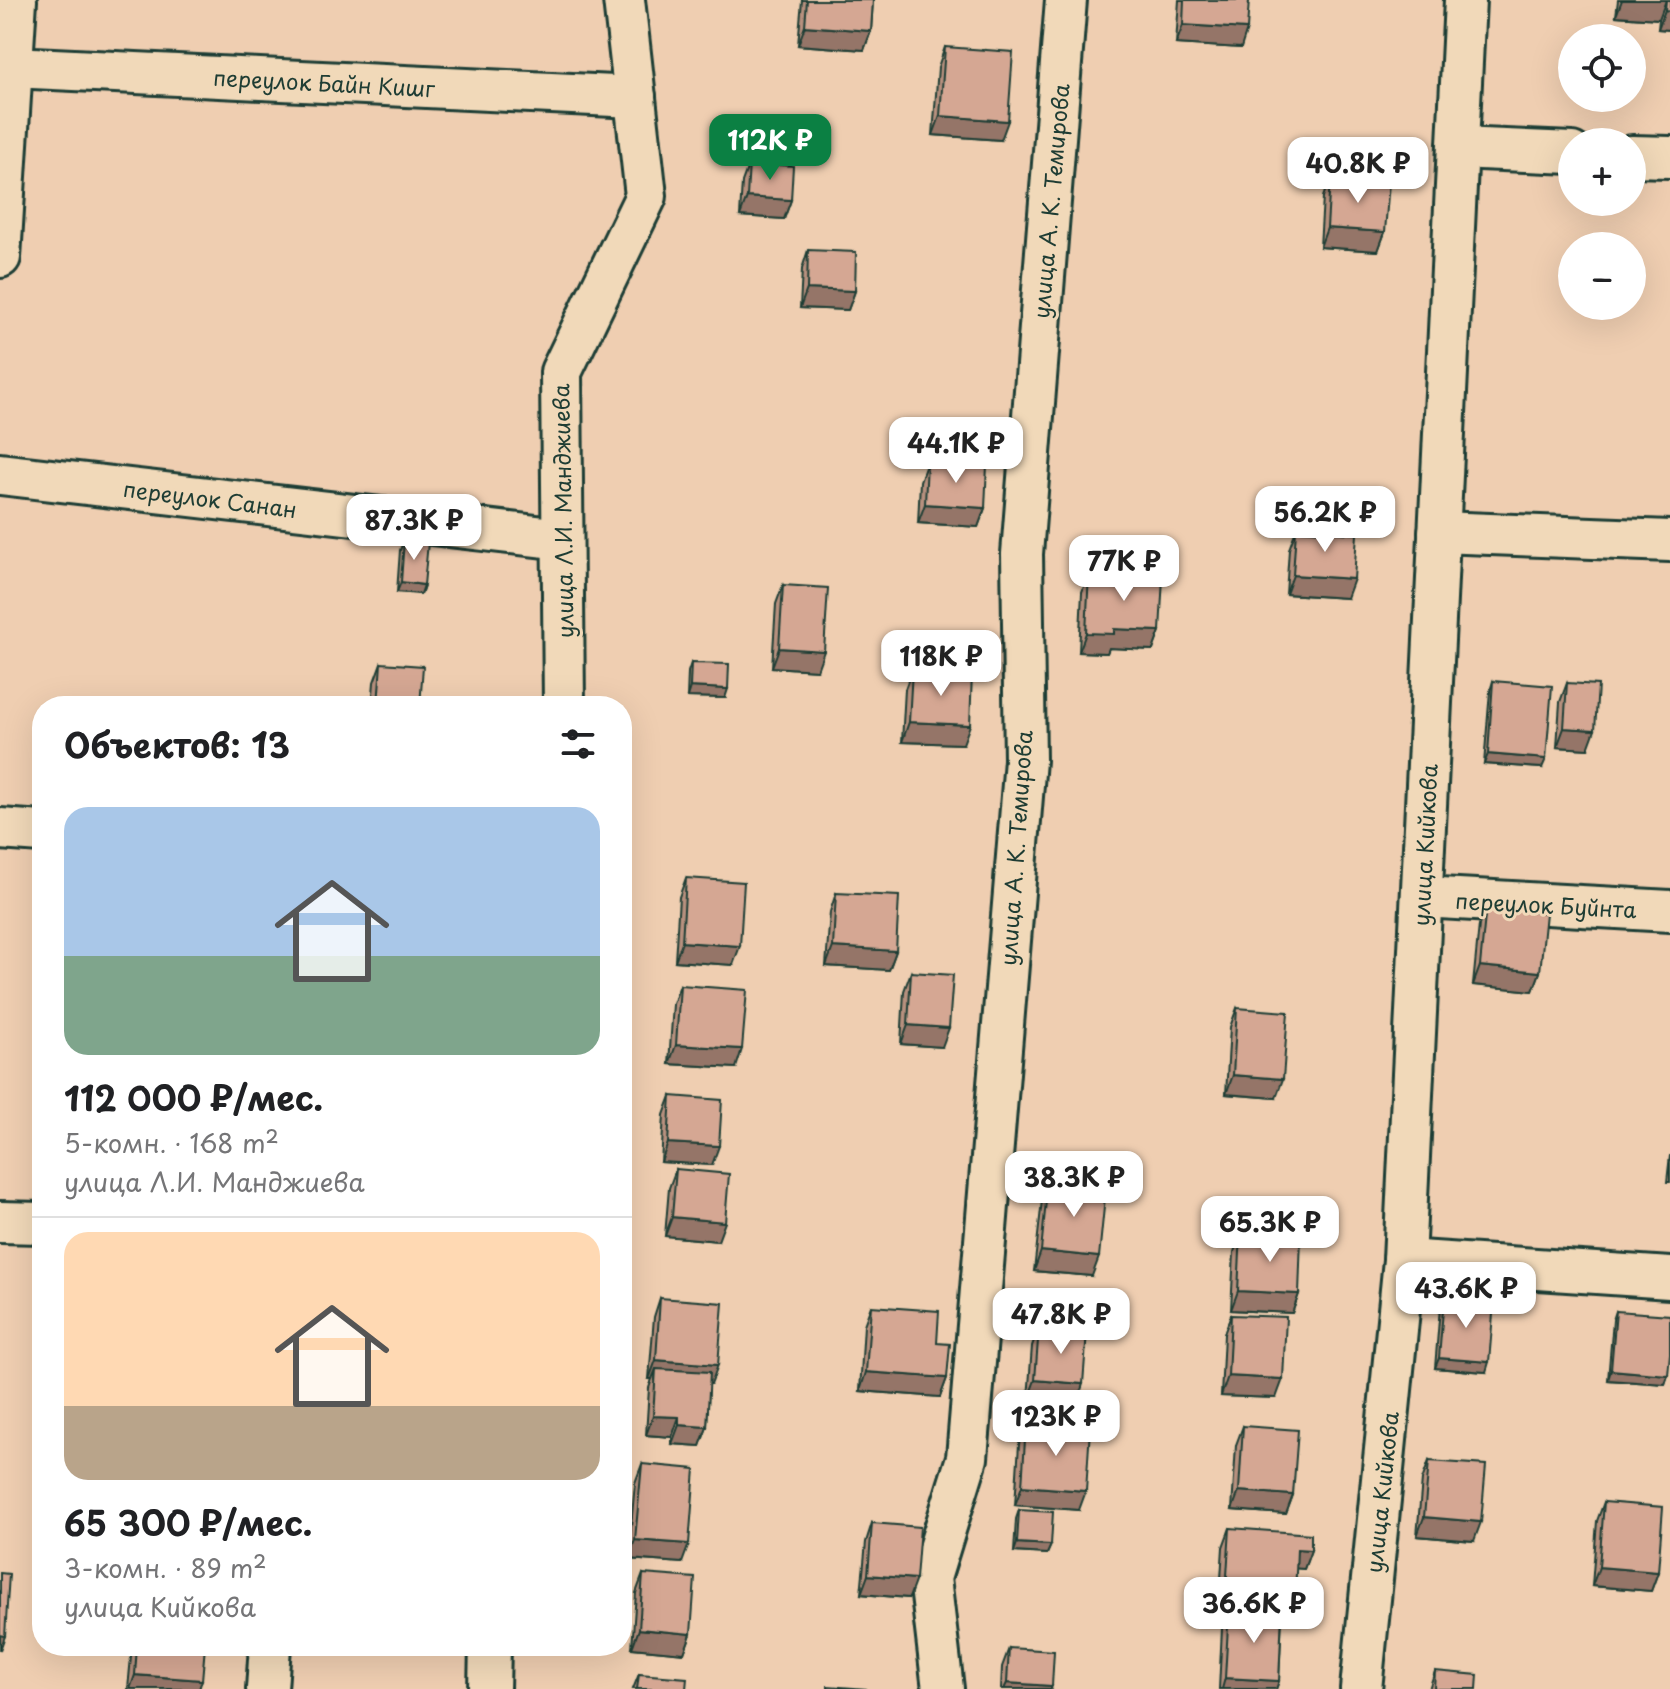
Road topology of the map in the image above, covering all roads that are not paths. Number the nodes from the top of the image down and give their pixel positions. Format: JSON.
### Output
{"nodes":[{"id":1,"x":16,"y":0,"type":"edge"},
{"id":2,"x":624,"y":0,"type":"edge"},
{"id":3,"x":1066,"y":0,"type":"edge"},
{"id":4,"x":1465,"y":0,"type":"edge"},
{"id":5,"x":12,"y":67,"type":"junction"},
{"id":6,"x":635,"y":97,"type":"junction"},
{"id":7,"x":1458,"y":148,"type":"junction"},
{"id":8,"x":1558,"y":152,"type":"edge"},
{"id":9,"x":1646,"y":156,"type":"edge"},
{"id":10,"x":1670,"y":157,"type":"edge"},
{"id":11,"x":0,"y":257,"type":"edge"},
{"id":12,"x":0,"y":474,"type":"edge"},
{"id":13,"x":1439,"y":532,"type":"junction"},
{"id":14,"x":562,"y":539,"type":"junction"},
{"id":15,"x":1670,"y":541,"type":"edge"},
{"id":16,"x":564,"y":696,"type":"edge"},
{"id":17,"x":0,"y":829,"type":"edge"},
{"id":18,"x":32,"y":831,"type":"edge"},
{"id":19,"x":1422,"y":897,"type":"junction"},
{"id":20,"x":1670,"y":911,"type":"edge"},
{"id":21,"x":0,"y":1222,"type":"edge"},
{"id":22,"x":32,"y":1223,"type":"edge"},
{"id":23,"x":1404,"y":1260,"type":"junction"},
{"id":24,"x":1670,"y":1278,"type":"edge"},
{"id":25,"x":269,"y":1656,"type":"edge"},
{"id":26,"x":490,"y":1656,"type":"edge"},
{"id":27,"x":267,"y":1689,"type":"edge"},
{"id":28,"x":489,"y":1689,"type":"edge"},
{"id":29,"x":943,"y":1689,"type":"edge"},
{"id":30,"x":1361,"y":1689,"type":"edge"}],
"edges":[{"from":1,"to":5,"type":"street"},
{"from":2,"to":6,"type":"street","name":"улица Л.И. Манджиева"},
{"from":3,"to":29,"type":"street","name":"улица А. К. Темирова"},
{"from":4,"to":7,"type":"street","name":"улица Кийкова"},
{"from":5,"to":6,"type":"street","name":"переулок Байн Кишг"},
{"from":5,"to":11,"type":"street"},
{"from":6,"to":14,"type":"street","name":"улица Л.И. Манджиева"},
{"from":7,"to":8,"type":"street"},
{"from":7,"to":13,"type":"street","name":"улица Кийкова"},
{"from":9,"to":10,"type":"street"},
{"from":12,"to":14,"type":"street","name":"переулок Санан"},
{"from":13,"to":15,"type":"street"},
{"from":13,"to":19,"type":"street","name":"улица Кийкова"},
{"from":14,"to":16,"type":"street","name":"улица Л.И. Манджиева"},
{"from":17,"to":18,"type":"street"},
{"from":19,"to":20,"type":"street","name":"переулок Буйнта"},
{"from":19,"to":23,"type":"street","name":"улица Кийкова"},
{"from":21,"to":22,"type":"street"},
{"from":23,"to":24,"type":"street"},
{"from":23,"to":30,"type":"street","name":"улица Кийкова"},
{"from":25,"to":27,"type":"street"},
{"from":26,"to":28,"type":"street"}]}
